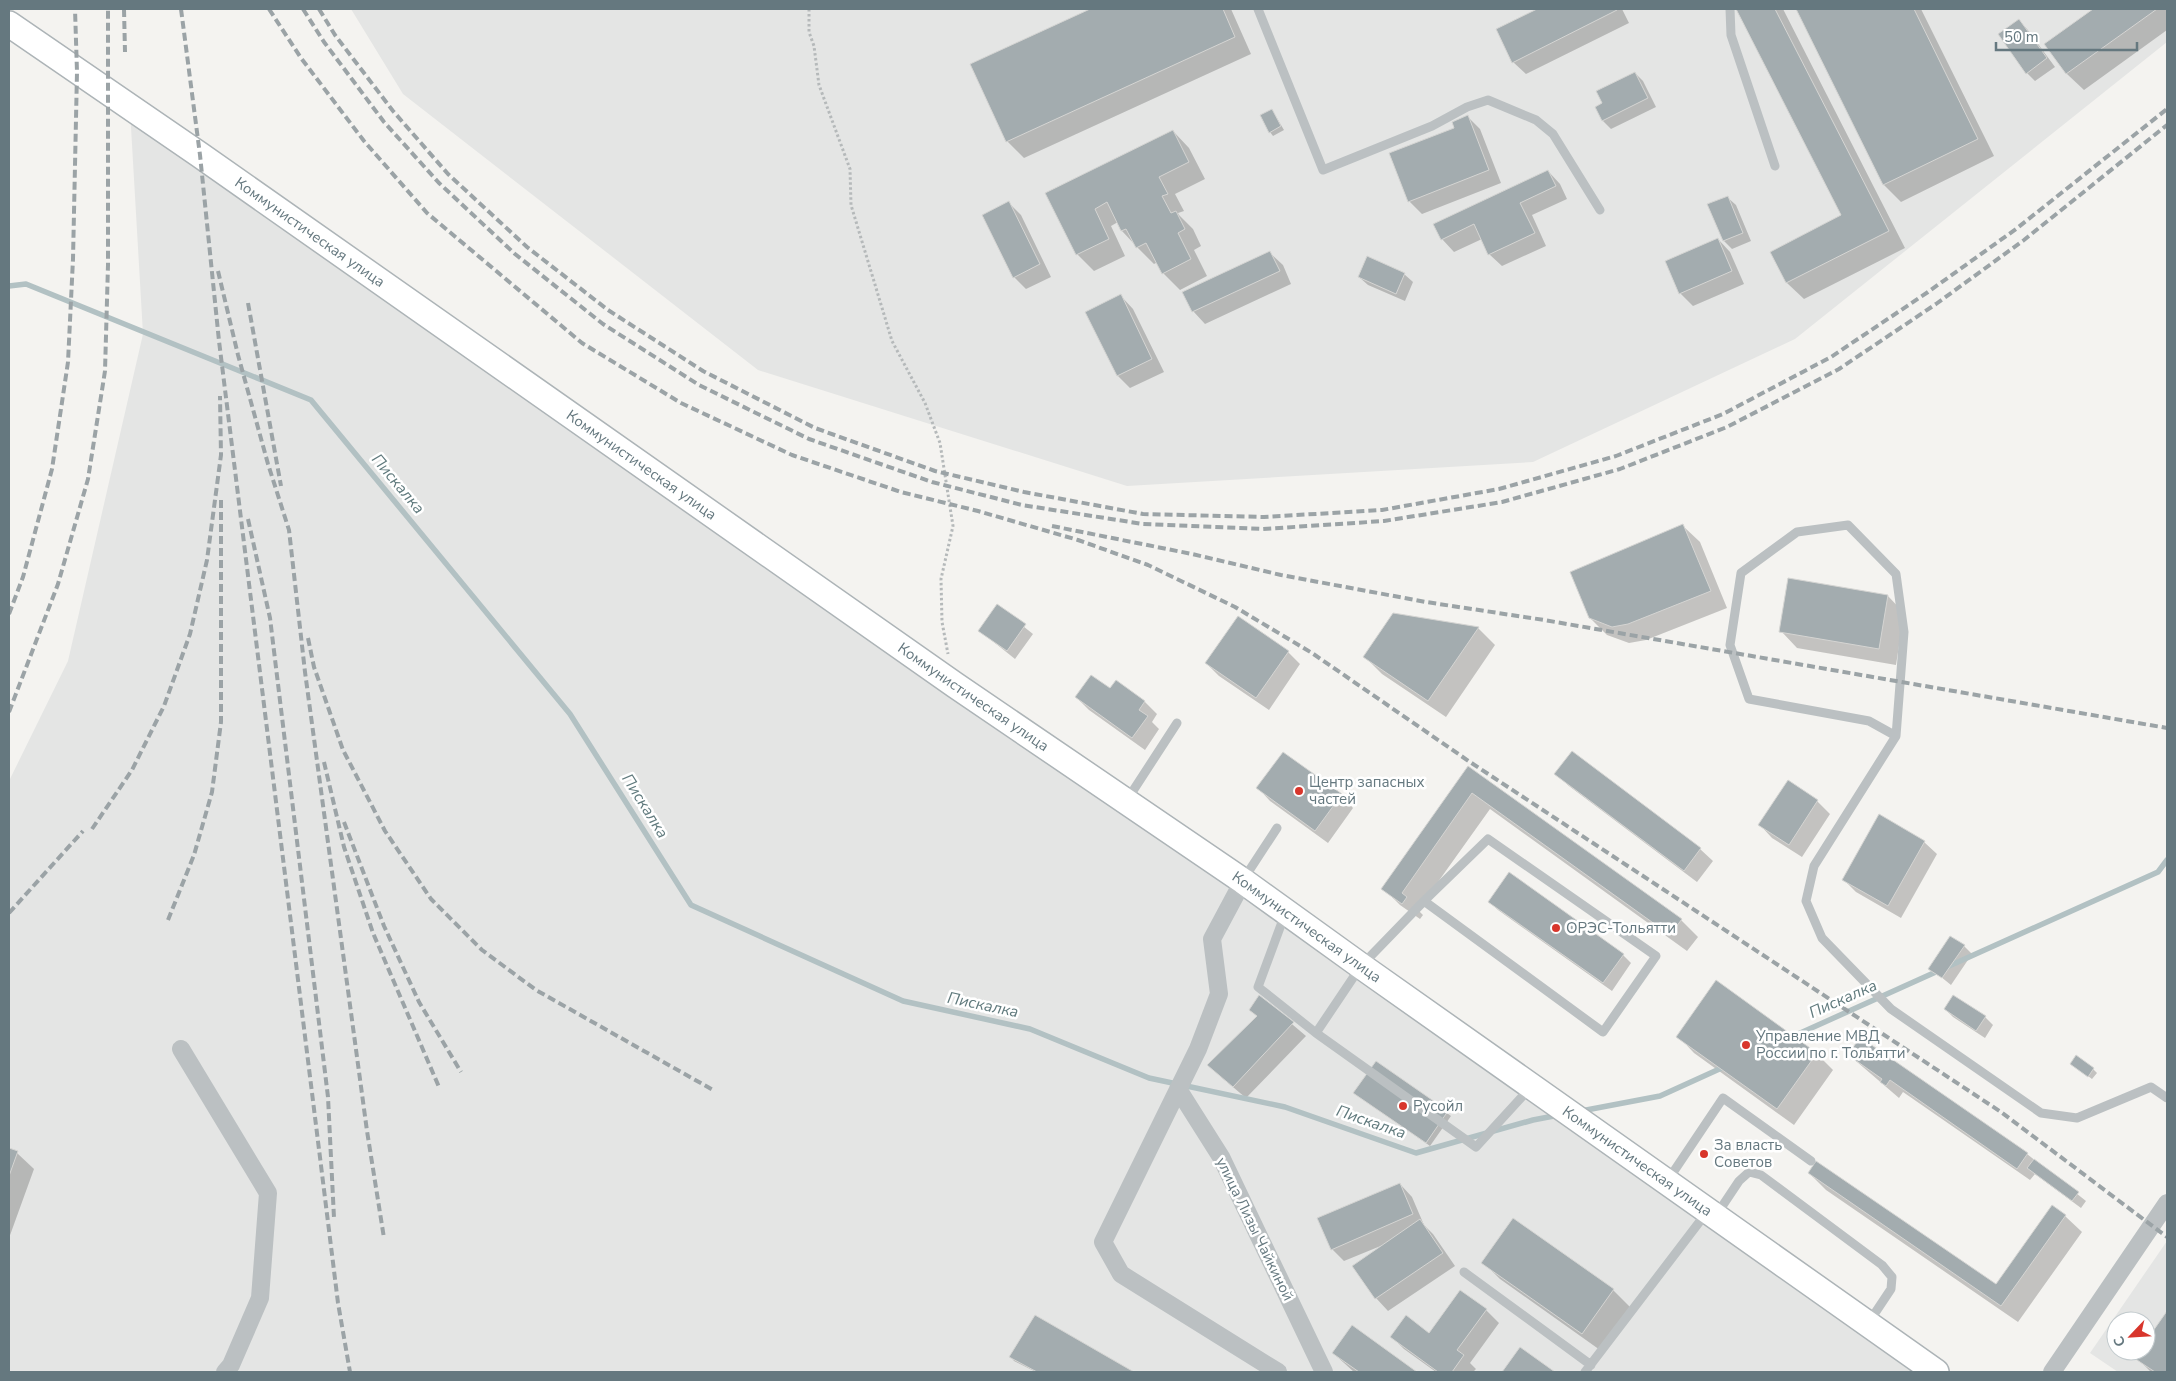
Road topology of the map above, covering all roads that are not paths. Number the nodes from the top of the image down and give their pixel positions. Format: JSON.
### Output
{"nodes":[{"id":1,"x":1258,"y":9,"type":"edge"},
{"id":2,"x":1730,"y":9,"type":"edge"},
{"id":3,"x":9,"y":24,"type":"edge"},
{"id":4,"x":1775,"y":166,"type":"dead end"},
{"id":5,"x":1600,"y":210,"type":"dead end"},
{"id":6,"x":1177,"y":723,"type":"dead end"},
{"id":7,"x":1896,"y":736,"type":"junction"},
{"id":8,"x":1126,"y":801,"type":"junction"},
{"id":9,"x":1277,"y":828,"type":"dead end"},
{"id":10,"x":1243,"y":881,"type":"junction"},
{"id":11,"x":1424,"y":900,"type":"junction"},
{"id":12,"x":1286,"y":912,"type":"junction"},
{"id":13,"x":1361,"y":966,"type":"junction"},
{"id":14,"x":1316,"y":1033,"type":"junction"},
{"id":15,"x":181,"y":1049,"type":"dead end"},
{"id":16,"x":1532,"y":1087,"type":"junction"},
{"id":17,"x":1178,"y":1089,"type":"junction"},
{"id":18,"x":2167,"y":1098,"type":"edge"},
{"id":19,"x":1811,"y":1162,"type":"dead end"},
{"id":20,"x":1666,"y":1183,"type":"junction"},
{"id":21,"x":2167,"y":1203,"type":"edge"},
{"id":22,"x":1711,"y":1214,"type":"junction"},
{"id":23,"x":1464,"y":1272,"type":"dead end"},
{"id":24,"x":1868,"y":1324,"type":"junction"},
{"id":25,"x":1588,"y":1369,"type":"edge"},
{"id":26,"x":225,"y":1372,"type":"edge"},
{"id":27,"x":1278,"y":1372,"type":"edge"},
{"id":28,"x":1324,"y":1372,"type":"edge"},
{"id":29,"x":1936,"y":1372,"type":"edge"},
{"id":30,"x":2052,"y":1372,"type":"edge"}],
"edges":[{"from":1,"to":5,"type":"lane"},
{"from":2,"to":4,"type":"lane"},
{"from":3,"to":8,"type":"main road","name":"Коммунистическая улица"},
{"from":6,"to":8,"type":"lane"},
{"from":7,"to":7,"type":"lane"},
{"from":7,"to":18,"type":"lane"},
{"from":8,"to":10,"type":"main road","name":"Коммунистическая улица"},
{"from":9,"to":10,"type":"lane"},
{"from":10,"to":12,"type":"main road","name":"Коммунистическая улица"},
{"from":10,"to":17,"type":"street"},
{"from":11,"to":11,"type":"lane"},
{"from":11,"to":13,"type":"lane"},
{"from":12,"to":13,"type":"main road","name":"Коммунистическая улица"},
{"from":12,"to":14,"type":"lane"},
{"from":13,"to":14,"type":"lane"},
{"from":13,"to":16,"type":"main road","name":"Коммунистическая улица"},
{"from":14,"to":16,"type":"lane"},
{"from":15,"to":26,"type":"street"},
{"from":16,"to":20,"type":"main road","name":"Коммунистическая улица"},
{"from":17,"to":27,"type":"street"},
{"from":17,"to":28,"type":"street","name":"улица Лизы Чайкиной"},
{"from":19,"to":20,"type":"lane"},
{"from":20,"to":22,"type":"main road","name":"Коммунистическая улица"},
{"from":21,"to":30,"type":"street"},
{"from":22,"to":24,"type":"main road","name":"Коммунистическая улица"},
{"from":22,"to":24,"type":"lane"},
{"from":22,"to":25,"type":"lane"},
{"from":23,"to":25,"type":"lane"},
{"from":24,"to":29,"type":"main road","name":"Коммунистическая улица"}]}
